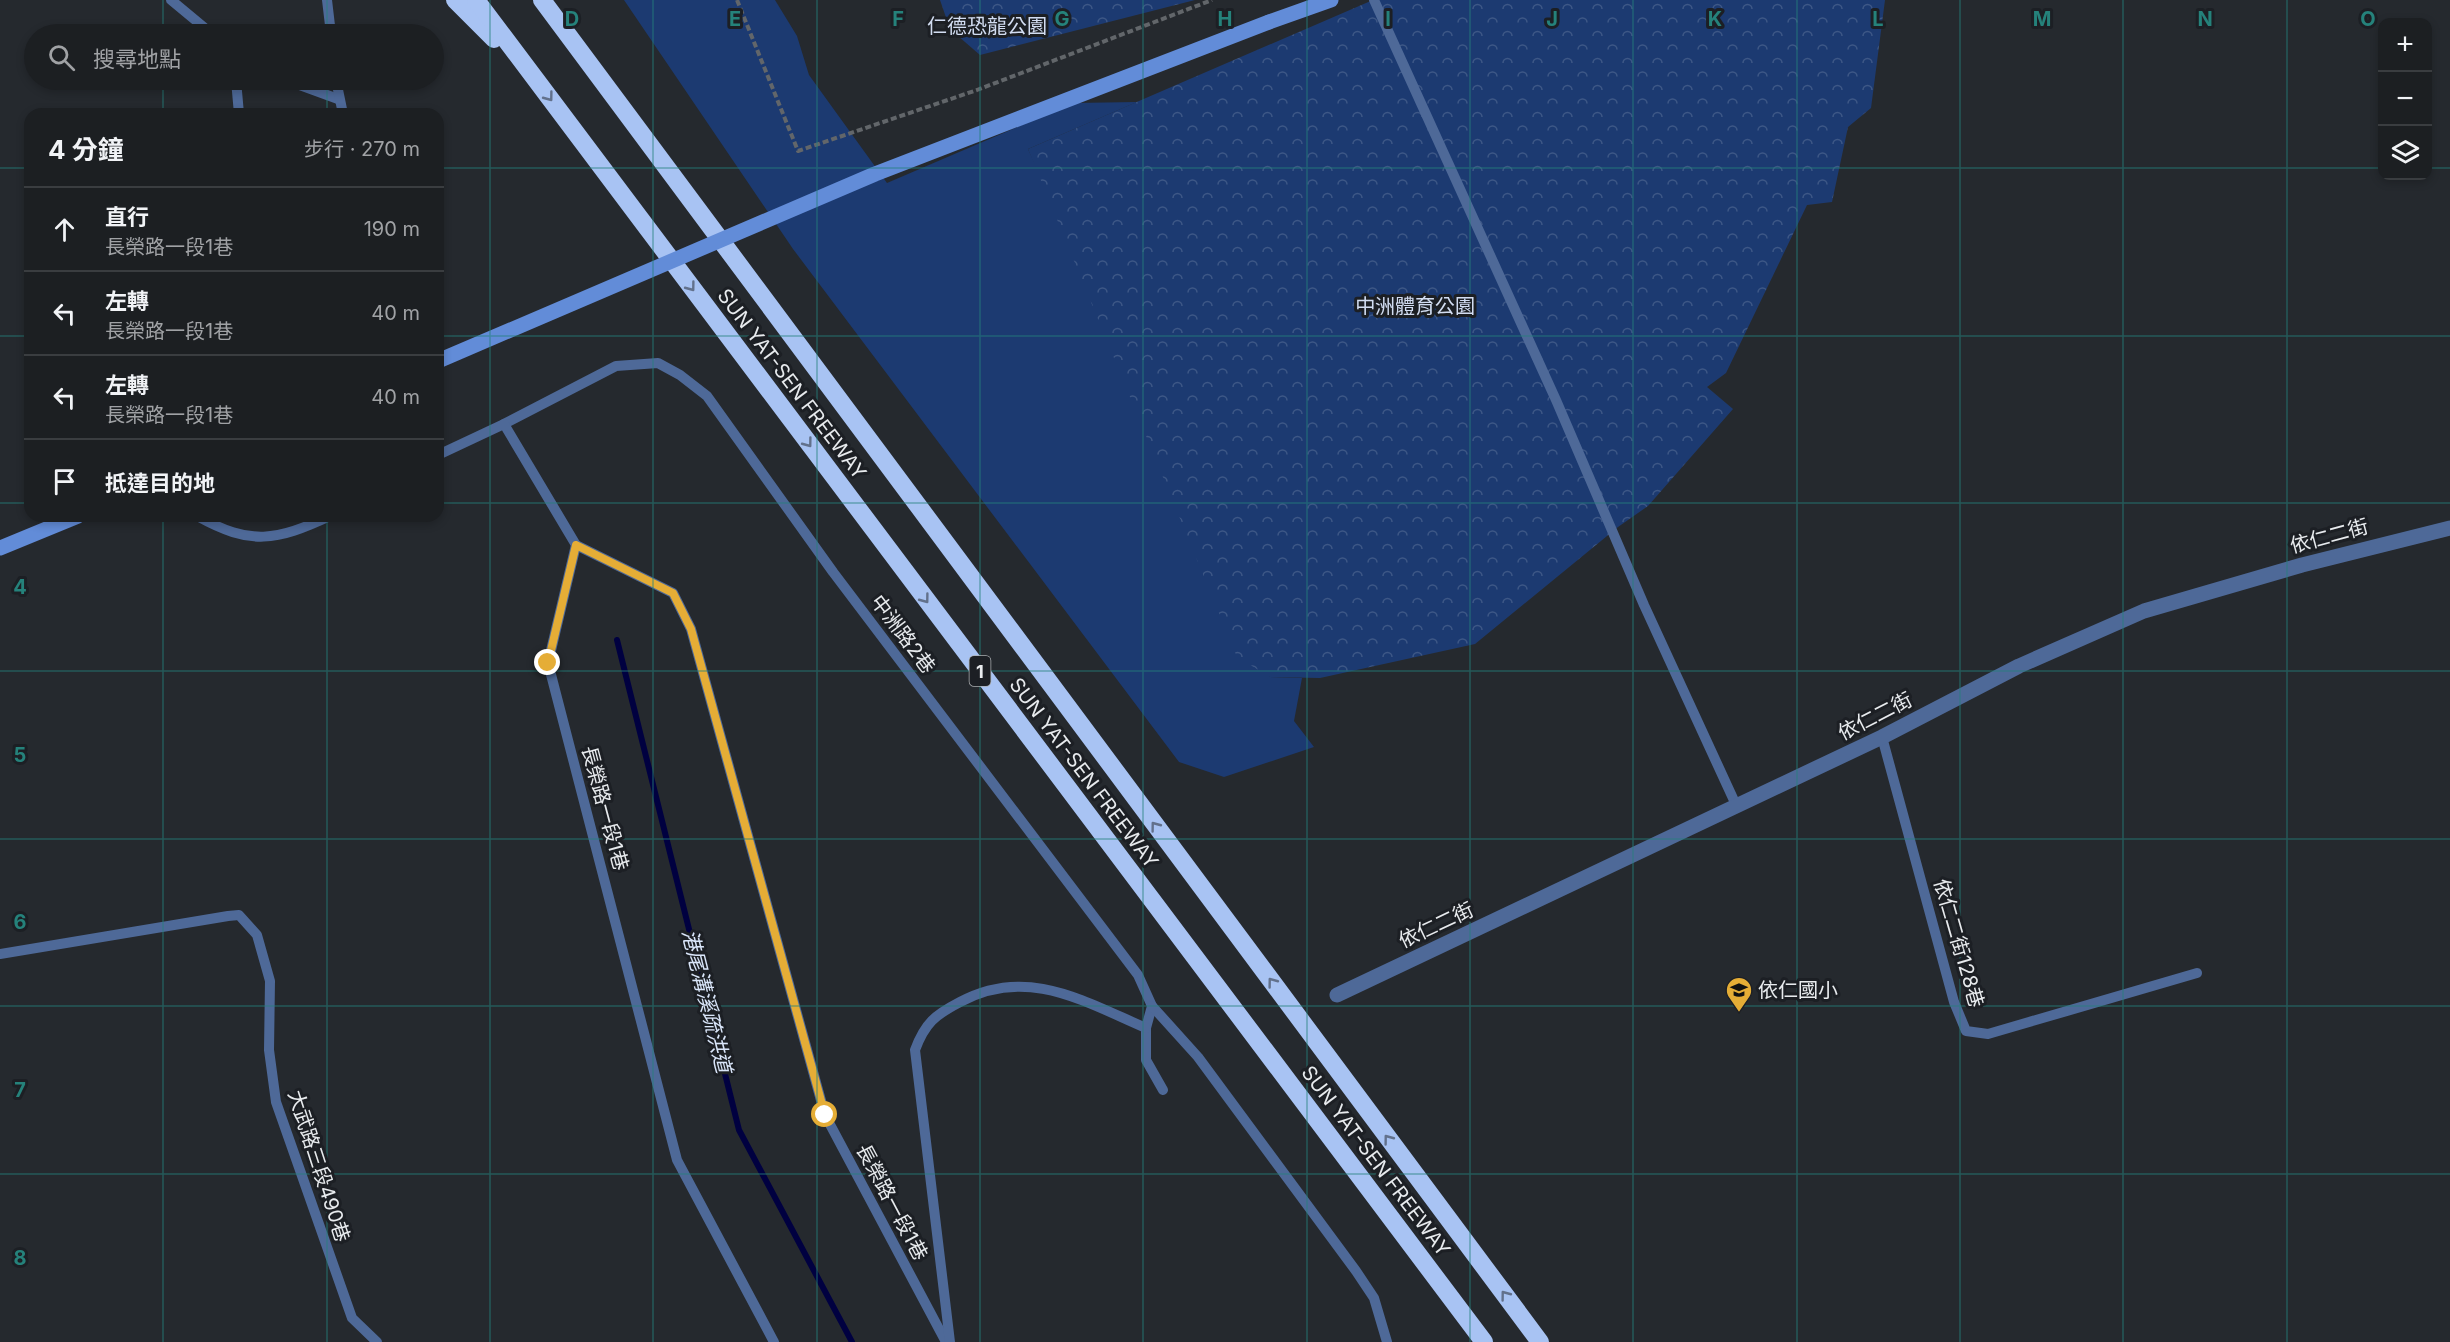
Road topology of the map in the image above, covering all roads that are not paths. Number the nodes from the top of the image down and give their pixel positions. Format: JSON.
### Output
{"nodes":[{"id":1,"x":171,"y":0,"type":"edge"},
{"id":2,"x":327,"y":0,"type":"edge"},
{"id":3,"x":455,"y":0,"type":"edge"},
{"id":4,"x":476,"y":0,"type":"edge"},
{"id":5,"x":542,"y":0,"type":"edge"},
{"id":6,"x":555,"y":0,"type":"edge"},
{"id":7,"x":1331,"y":0,"type":"edge"},
{"id":8,"x":1374,"y":0,"type":"edge"},
{"id":9,"x":200,"y":24,"type":"edge"},
{"id":10,"x":330,"y":24,"type":"edge"},
{"id":11,"x":580,"y":53,"type":"junction"},
{"id":12,"x":534,"y":77,"type":"junction"},
{"id":13,"x":237,"y":90,"type":"edge"},
{"id":14,"x":313,"y":90,"type":"edge"},
{"id":15,"x":337,"y":90,"type":"edge"},
{"id":16,"x":338,"y":99,"type":"junction"},
{"id":17,"x":238,"y":108,"type":"edge"},
{"id":18,"x":341,"y":108,"type":"edge"},
{"id":19,"x":444,"y":358,"type":"edge"},
{"id":20,"x":504,"y":424,"type":"junction"},
{"id":21,"x":444,"y":451,"type":"edge"},
{"id":22,"x":63,"y":522,"type":"edge"},
{"id":23,"x":208,"y":522,"type":"edge"},
{"id":24,"x":317,"y":522,"type":"edge"},
{"id":25,"x":2450,"y":528,"type":"edge"},
{"id":26,"x":576,"y":545,"type":"junction"},
{"id":27,"x":0,"y":548,"type":"edge"},
{"id":28,"x":1882,"y":737,"type":"junction"},
{"id":29,"x":1737,"y":807,"type":"junction"},
{"id":30,"x":0,"y":954,"type":"edge"},
{"id":31,"x":2197,"y":973,"type":"dead end"},
{"id":32,"x":1337,"y":994,"type":"dead end"},
{"id":33,"x":1152,"y":1006,"type":"junction"},
{"id":34,"x":1146,"y":1028,"type":"junction"},
{"id":35,"x":1163,"y":1090,"type":"dead end"},
{"id":36,"x":377,"y":1342,"type":"edge"},
{"id":37,"x":774,"y":1342,"type":"edge"},
{"id":38,"x":948,"y":1342,"type":"edge"},
{"id":39,"x":1387,"y":1342,"type":"edge"},
{"id":40,"x":1484,"y":1342,"type":"edge"},
{"id":41,"x":1540,"y":1342,"type":"edge"}],
"edges":[{"from":1,"to":9,"type":"lane"},
{"from":2,"to":10,"type":"lane"},
{"from":3,"to":12,"type":"highway"},
{"from":4,"to":12,"type":"highway","name":"SUN YAT-SEN FREEWAY","number":"1"},
{"from":5,"to":11,"type":"highway","name":"SUN YAT-SEN FREEWAY"},
{"from":6,"to":11,"type":"highway"},
{"from":7,"to":19,"type":"street","bridge":true},
{"from":8,"to":29,"type":"lane"},
{"from":41,"to":11,"type":"highway","name":"SUN YAT-SEN FREEWAY","one_way":true},
{"from":12,"to":40,"type":"highway","name":"SUN YAT-SEN FREEWAY","number":"1","one_way":true},
{"from":13,"to":17,"type":"lane"},
{"from":14,"to":16,"type":"lane"},
{"from":15,"to":16,"type":"lane"},
{"from":16,"to":18,"type":"lane"},
{"from":20,"to":21,"type":"lane"},
{"from":20,"to":26,"type":"lane"},
{"from":20,"to":33,"type":"lane","name":"中洲路2巷"},
{"from":22,"to":27,"type":"street"},
{"from":23,"to":24,"type":"lane"},
{"from":25,"to":28,"type":"street","name":"依仁二街"},
{"from":26,"to":37,"type":"lane","name":"長榮路一段1巷"},
{"from":26,"to":38,"type":"lane","name":"長榮路一段1巷"},
{"from":28,"to":29,"type":"street","name":"依仁二街"},
{"from":28,"to":31,"type":"lane","name":"依仁二街128巷"},
{"from":29,"to":32,"type":"street","name":"依仁二街"},
{"from":30,"to":36,"type":"lane","name":"大武路三段490巷"},
{"from":33,"to":34,"type":"lane"},
{"from":33,"to":39,"type":"lane","name":"中洲路2巷"},
{"from":34,"to":35,"type":"lane"},
{"from":34,"to":38,"type":"lane"}]}
